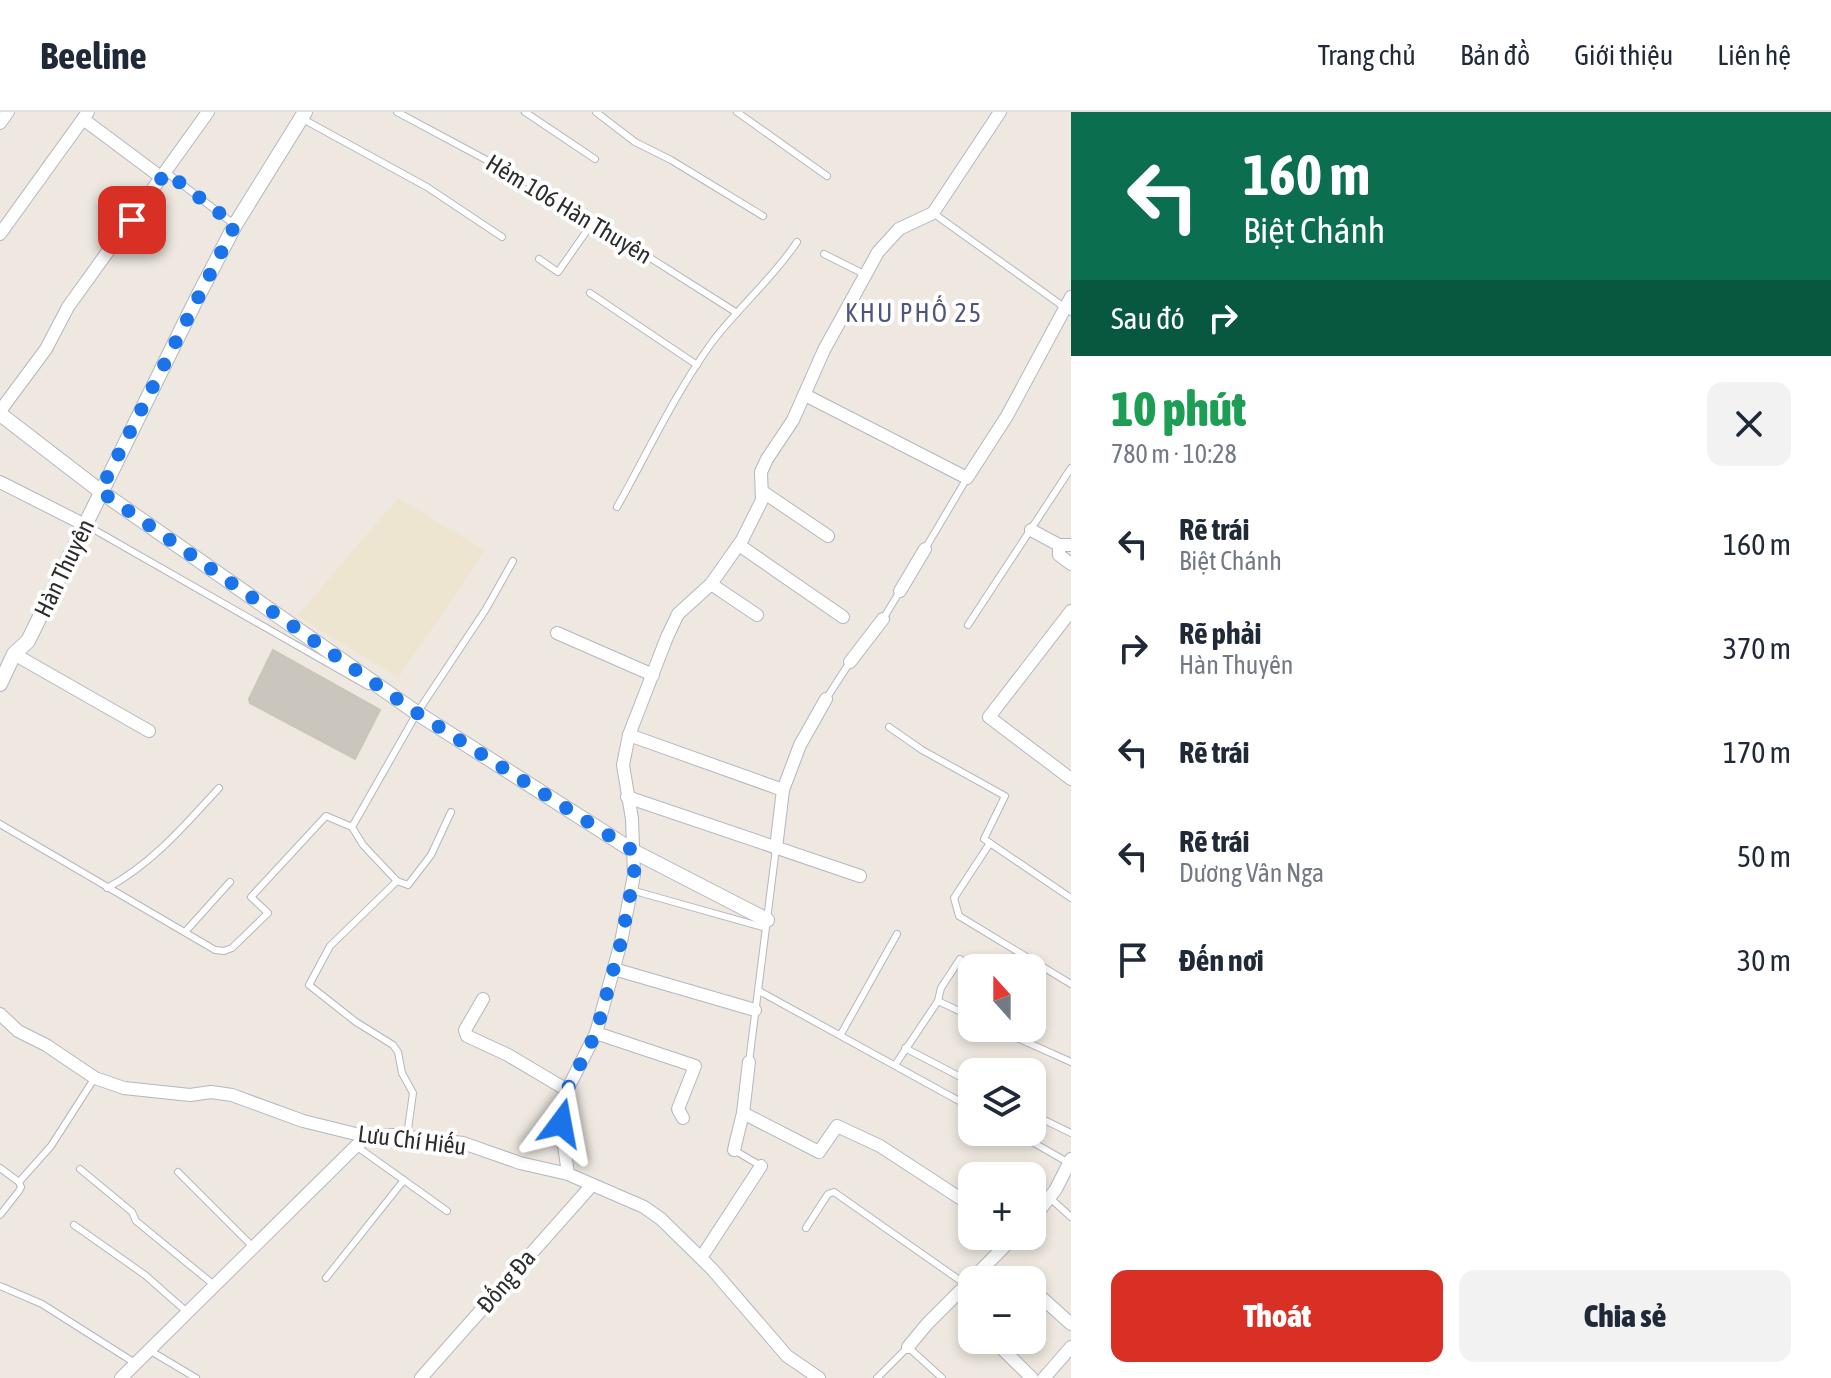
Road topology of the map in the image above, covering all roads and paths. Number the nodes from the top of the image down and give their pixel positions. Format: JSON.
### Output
{"nodes":[{"id":1,"x":8,"y":112,"type":"edge"},
{"id":2,"x":208,"y":112,"type":"edge"},
{"id":3,"x":397,"y":112,"type":"edge"},
{"id":4,"x":525,"y":112,"type":"edge"},
{"id":5,"x":596,"y":112,"type":"edge"},
{"id":6,"x":737,"y":112,"type":"edge"},
{"id":7,"x":1000,"y":112,"type":"edge"},
{"id":8,"x":86,"y":115,"type":"edge"},
{"id":9,"x":303,"y":115,"type":"edge"},
{"id":10,"x":0,"y":123,"type":"edge"},
{"id":11,"x":595,"y":159,"type":"dead end"},
{"id":12,"x":164,"y":175,"type":"junction"},
{"id":13,"x":827,"y":176,"type":"dead end"},
{"id":14,"x":933,"y":213,"type":"junction"},
{"id":15,"x":763,"y":216,"type":"dead end"},
{"id":16,"x":593,"y":222,"type":"junction"},
{"id":17,"x":235,"y":225,"type":"junction"},
{"id":18,"x":0,"y":234,"type":"edge"},
{"id":19,"x":502,"y":237,"type":"dead end"},
{"id":20,"x":797,"y":242,"type":"dead end"},
{"id":21,"x":824,"y":254,"type":"dead end"},
{"id":22,"x":539,"y":259,"type":"dead end"},
{"id":23,"x":868,"y":276,"type":"junction"},
{"id":24,"x":590,"y":293,"type":"dead end"},
{"id":25,"x":1069,"y":305,"type":"edge"},
{"id":26,"x":737,"y":313,"type":"junction"},
{"id":27,"x":697,"y":365,"type":"junction"},
{"id":28,"x":805,"y":395,"type":"junction"},
{"id":29,"x":0,"y":412,"type":"edge"},
{"id":30,"x":1071,"y":468,"type":"edge"},
{"id":31,"x":967,"y":478,"type":"junction"},
{"id":32,"x":0,"y":482,"type":"edge"},
{"id":33,"x":100,"y":491,"type":"junction"},
{"id":34,"x":763,"y":492,"type":"junction"},
{"id":35,"x":617,"y":507,"type":"dead end"},
{"id":36,"x":85,"y":525,"type":"junction"},
{"id":37,"x":1031,"y":530,"type":"junction"},
{"id":38,"x":828,"y":536,"type":"dead end"},
{"id":39,"x":739,"y":545,"type":"junction"},
{"id":40,"x":1065,"y":545,"type":"edge"},
{"id":41,"x":925,"y":549,"type":"joint"},
{"id":42,"x":513,"y":561,"type":"dead end"},
{"id":43,"x":1071,"y":564,"type":"edge"},
{"id":44,"x":711,"y":584,"type":"junction"},
{"id":45,"x":900,"y":591,"type":"joint"},
{"id":46,"x":1071,"y":611,"type":"edge"},
{"id":47,"x":757,"y":615,"type":"dead end"},
{"id":48,"x":843,"y":617,"type":"dead end"},
{"id":49,"x":883,"y":619,"type":"joint"},
{"id":50,"x":968,"y":625,"type":"dead end"},
{"id":51,"x":557,"y":633,"type":"dead end"},
{"id":52,"x":14,"y":654,"type":"junction"},
{"id":53,"x":850,"y":662,"type":"joint"},
{"id":54,"x":653,"y":675,"type":"junction"},
{"id":55,"x":0,"y":684,"type":"edge"},
{"id":56,"x":826,"y":699,"type":"joint"},
{"id":57,"x":417,"y":713,"type":"junction"},
{"id":58,"x":889,"y":727,"type":"dead end"},
{"id":59,"x":149,"y":731,"type":"dead end"},
{"id":60,"x":629,"y":735,"type":"junction"},
{"id":61,"x":1071,"y":759,"type":"edge"},
{"id":62,"x":1066,"y":775,"type":"edge"},
{"id":63,"x":219,"y":788,"type":"dead end"},
{"id":64,"x":783,"y":790,"type":"junction"},
{"id":65,"x":627,"y":797,"type":"junction"},
{"id":66,"x":451,"y":812,"type":"dead end"},
{"id":67,"x":0,"y":824,"type":"edge"},
{"id":68,"x":352,"y":827,"type":"junction"},
{"id":69,"x":990,"y":843,"type":"junction"},
{"id":70,"x":776,"y":848,"type":"junction"},
{"id":71,"x":635,"y":852,"type":"junction"},
{"id":72,"x":860,"y":876,"type":"dead end"},
{"id":73,"x":397,"y":881,"type":"junction"},
{"id":74,"x":230,"y":882,"type":"dead end"},
{"id":75,"x":107,"y":888,"type":"junction"},
{"id":76,"x":631,"y":890,"type":"junction"},
{"id":77,"x":1071,"y":898,"type":"edge"},
{"id":78,"x":766,"y":924,"type":"junction"},
{"id":79,"x":185,"y":932,"type":"junction"},
{"id":80,"x":897,"y":934,"type":"dead end"},
{"id":81,"x":958,"y":962,"type":"edge"},
{"id":82,"x":614,"y":969,"type":"junction"},
{"id":83,"x":1071,"y":984,"type":"edge"},
{"id":84,"x":759,"y":991,"type":"junction"},
{"id":85,"x":483,"y":999,"type":"dead end"},
{"id":86,"x":938,"y":1001,"type":"junction"},
{"id":87,"x":755,"y":1010,"type":"junction"},
{"id":88,"x":958,"y":1010,"type":"edge"},
{"id":89,"x":0,"y":1014,"type":"edge"},
{"id":90,"x":596,"y":1033,"type":"junction"},
{"id":91,"x":841,"y":1034,"type":"junction"},
{"id":92,"x":1026,"y":1042,"type":"edge"},
{"id":93,"x":905,"y":1048,"type":"junction"},
{"id":94,"x":749,"y":1062,"type":"joint"},
{"id":95,"x":1071,"y":1062,"type":"edge"},
{"id":96,"x":895,"y":1065,"type":"junction"},
{"id":97,"x":958,"y":1076,"type":"edge"},
{"id":98,"x":95,"y":1078,"type":"junction"},
{"id":99,"x":567,"y":1090,"type":"junction"},
{"id":100,"x":958,"y":1100,"type":"edge"},
{"id":101,"x":743,"y":1113,"type":"junction"},
{"id":102,"x":683,"y":1118,"type":"dead end"},
{"id":103,"x":1046,"y":1121,"type":"edge"},
{"id":104,"x":1071,"y":1133,"type":"edge"},
{"id":105,"x":407,"y":1136,"type":"junction"},
{"id":106,"x":368,"y":1137,"type":"junction"},
{"id":107,"x":356,"y":1146,"type":"junction"},
{"id":108,"x":1042,"y":1146,"type":"edge"},
{"id":109,"x":734,"y":1150,"type":"joint"},
{"id":110,"x":1070,"y":1161,"type":"edge"},
{"id":111,"x":761,"y":1166,"type":"joint"},
{"id":112,"x":0,"y":1168,"type":"edge"},
{"id":113,"x":80,"y":1169,"type":"dead end"},
{"id":114,"x":178,"y":1172,"type":"dead end"},
{"id":115,"x":568,"y":1174,"type":"junction"},
{"id":116,"x":404,"y":1180,"type":"junction"},
{"id":117,"x":19,"y":1182,"type":"junction"},
{"id":118,"x":592,"y":1185,"type":"junction"},
{"id":119,"x":958,"y":1197,"type":"edge"},
{"id":120,"x":1050,"y":1198,"type":"junction"},
{"id":121,"x":1046,"y":1203,"type":"edge"},
{"id":122,"x":447,"y":1211,"type":"dead end"},
{"id":123,"x":0,"y":1215,"type":"edge"},
{"id":124,"x":1071,"y":1217,"type":"edge"},
{"id":125,"x":74,"y":1225,"type":"dead end"},
{"id":126,"x":806,"y":1228,"type":"dead end"},
{"id":127,"x":253,"y":1247,"type":"junction"},
{"id":128,"x":1000,"y":1250,"type":"edge"},
{"id":129,"x":701,"y":1258,"type":"junction"},
{"id":130,"x":984,"y":1266,"type":"edge"},
{"id":131,"x":326,"y":1278,"type":"dead end"},
{"id":132,"x":958,"y":1279,"type":"edge"},
{"id":133,"x":214,"y":1285,"type":"junction"},
{"id":134,"x":0,"y":1286,"type":"edge"},
{"id":135,"x":958,"y":1292,"type":"edge"},
{"id":136,"x":1046,"y":1302,"type":"edge"},
{"id":137,"x":187,"y":1312,"type":"junction"},
{"id":138,"x":1071,"y":1324,"type":"edge"},
{"id":139,"x":908,"y":1347,"type":"junction"},
{"id":140,"x":1071,"y":1347,"type":"edge"},
{"id":141,"x":149,"y":1350,"type":"junction"},
{"id":142,"x":1007,"y":1354,"type":"edge"},
{"id":143,"x":136,"y":1363,"type":"junction"},
{"id":144,"x":121,"y":1378,"type":"edge"},
{"id":145,"x":196,"y":1378,"type":"edge"},
{"id":146,"x":421,"y":1378,"type":"edge"},
{"id":147,"x":819,"y":1378,"type":"edge"},
{"id":148,"x":877,"y":1378,"type":"edge"},
{"id":149,"x":942,"y":1378,"type":"edge"},
{"id":150,"x":1032,"y":1378,"type":"edge"},
{"id":151,"x":1044,"y":1378,"type":"edge"}],
"edges":[{"from":1,"to":10,"type":"street"},
{"from":2,"to":12,"type":"street"},
{"from":3,"to":16,"type":"lane","name":"Hẻm 106 Hàn Thuyên"},
{"from":4,"to":11,"type":"lane"},
{"from":5,"to":15,"type":"lane"},
{"from":6,"to":13,"type":"lane"},
{"from":7,"to":14,"type":"street"},
{"from":8,"to":12,"type":"street"},
{"from":8,"to":18,"type":"street"},
{"from":9,"to":17,"type":"street","name":"Hàn Thuyên"},
{"from":9,"to":19,"type":"lane"},
{"from":12,"to":17,"type":"lane"},
{"from":12,"to":29,"type":"street"},
{"from":14,"to":23,"type":"street"},
{"from":14,"to":25,"type":"lane"},
{"from":16,"to":22,"type":"lane"},
{"from":16,"to":26,"type":"lane","name":"Hẻm 106 Hàn Thuyên"},
{"from":17,"to":33,"type":"street","name":"Hàn Thuyên"},
{"from":20,"to":26,"type":"lane"},
{"from":21,"to":23,"type":"lane"},
{"from":23,"to":28,"type":"street"},
{"from":24,"to":27,"type":"lane"},
{"from":25,"to":31,"type":"street"},
{"from":26,"to":27,"type":"lane"},
{"from":27,"to":35,"type":"lane"},
{"from":28,"to":31,"type":"street"},
{"from":28,"to":34,"type":"street"},
{"from":29,"to":33,"type":"street"},
{"from":30,"to":37,"type":"lane"},
{"from":31,"to":41,"type":"lane"},
{"from":32,"to":36,"type":"street"},
{"from":33,"to":36,"type":"street","name":"Hàn Thuyên"},
{"from":33,"to":57,"type":"street"},
{"from":34,"to":38,"type":"street"},
{"from":34,"to":39,"type":"street"},
{"from":36,"to":52,"type":"street","name":"Hàn Thuyên"},
{"from":36,"to":57,"type":"lane"},
{"from":37,"to":40,"type":"street"},
{"from":37,"to":50,"type":"lane"},
{"from":39,"to":44,"type":"street"},
{"from":39,"to":48,"type":"street"},
{"from":40,"to":43,"type":"street"},
{"from":41,"to":45,"type":"street"},
{"from":42,"to":57,"type":"lane"},
{"from":44,"to":47,"type":"street"},
{"from":44,"to":54,"type":"street"},
{"from":45,"to":49,"type":"lane"},
{"from":46,"to":62,"type":"street"},
{"from":49,"to":53,"type":"street"},
{"from":51,"to":54,"type":"street"},
{"from":52,"to":55,"type":"street","name":"Hàn Thuyên"},
{"from":52,"to":59,"type":"street"},
{"from":53,"to":56,"type":"lane"},
{"from":54,"to":60,"type":"street"},
{"from":56,"to":64,"type":"street"},
{"from":57,"to":68,"type":"lane"},
{"from":57,"to":71,"type":"street"},
{"from":58,"to":69,"type":"lane"},
{"from":60,"to":64,"type":"street"},
{"from":60,"to":65,"type":"street"},
{"from":61,"to":62,"type":"street"},
{"from":63,"to":75,"type":"lane"},
{"from":64,"to":70,"type":"street"},
{"from":65,"to":70,"type":"street"},
{"from":65,"to":71,"type":"street"},
{"from":66,"to":73,"type":"lane"},
{"from":67,"to":75,"type":"lane"},
{"from":68,"to":73,"type":"lane"},
{"from":68,"to":79,"type":"lane"},
{"from":69,"to":77,"type":"lane"},
{"from":69,"to":83,"type":"lane"},
{"from":70,"to":72,"type":"street"},
{"from":70,"to":78,"type":"lane"},
{"from":71,"to":76,"type":"street"},
{"from":71,"to":78,"type":"street"},
{"from":73,"to":105,"type":"lane"},
{"from":74,"to":79,"type":"lane"},
{"from":75,"to":79,"type":"lane"},
{"from":76,"to":78,"type":"lane"},
{"from":76,"to":82,"type":"street"},
{"from":78,"to":84,"type":"lane"},
{"from":80,"to":91,"type":"lane"},
{"from":81,"to":86,"type":"lane"},
{"from":82,"to":87,"type":"street"},
{"from":82,"to":90,"type":"street"},
{"from":84,"to":87,"type":"lane"},
{"from":84,"to":91,"type":"lane"},
{"from":85,"to":99,"type":"street"},
{"from":86,"to":88,"type":"lane"},
{"from":86,"to":93,"type":"lane"},
{"from":87,"to":94,"type":"lane"},
{"from":89,"to":98,"type":"street","name":"Lưu Chí Hiếu"},
{"from":90,"to":99,"type":"street"},
{"from":90,"to":102,"type":"street"},
{"from":91,"to":96,"type":"lane"},
{"from":92,"to":95,"type":"lane"},
{"from":93,"to":96,"type":"lane"},
{"from":93,"to":97,"type":"lane"},
{"from":94,"to":101,"type":"street"},
{"from":96,"to":100,"type":"lane"},
{"from":98,"to":106,"type":"street","name":"Lưu Chí Hiếu"},
{"from":98,"to":117,"type":"lane"},
{"from":99,"to":115,"type":"street"},
{"from":101,"to":109,"type":"street"},
{"from":101,"to":119,"type":"street"},
{"from":103,"to":104,"type":"lane"},
{"from":105,"to":106,"type":"street","name":"Lưu Chí Hiếu"},
{"from":105,"to":115,"type":"street","name":"Lưu Chí Hiếu"},
{"from":106,"to":107,"type":"street"},
{"from":107,"to":116,"type":"lane"},
{"from":107,"to":127,"type":"street"},
{"from":108,"to":110,"type":"lane"},
{"from":109,"to":111,"type":"lane"},
{"from":110,"to":120,"type":"street"},
{"from":111,"to":129,"type":"street"},
{"from":112,"to":117,"type":"lane"},
{"from":113,"to":133,"type":"lane"},
{"from":114,"to":127,"type":"lane"},
{"from":115,"to":118,"type":"street","name":"Lưu Chí Hiếu"},
{"from":116,"to":122,"type":"lane"},
{"from":116,"to":131,"type":"lane"},
{"from":117,"to":123,"type":"lane"},
{"from":118,"to":129,"type":"street","name":"Lưu Chí Hiếu"},
{"from":118,"to":146,"type":"street","name":"Đống Đa"},
{"from":120,"to":121,"type":"street"},
{"from":120,"to":124,"type":"lane"},
{"from":125,"to":137,"type":"lane"},
{"from":126,"to":132,"type":"lane"},
{"from":127,"to":133,"type":"street"},
{"from":128,"to":130,"type":"street"},
{"from":129,"to":147,"type":"street","name":"Lưu Chí Hiếu"},
{"from":133,"to":137,"type":"street"},
{"from":134,"to":143,"type":"lane"},
{"from":135,"to":139,"type":"street"},
{"from":136,"to":138,"type":"street"},
{"from":137,"to":141,"type":"street"},
{"from":139,"to":148,"type":"lane"},
{"from":139,"to":149,"type":"lane"},
{"from":140,"to":151,"type":"street"},
{"from":141,"to":143,"type":"street"},
{"from":141,"to":145,"type":"lane"},
{"from":142,"to":150,"type":"street"},
{"from":143,"to":144,"type":"street"}]}
